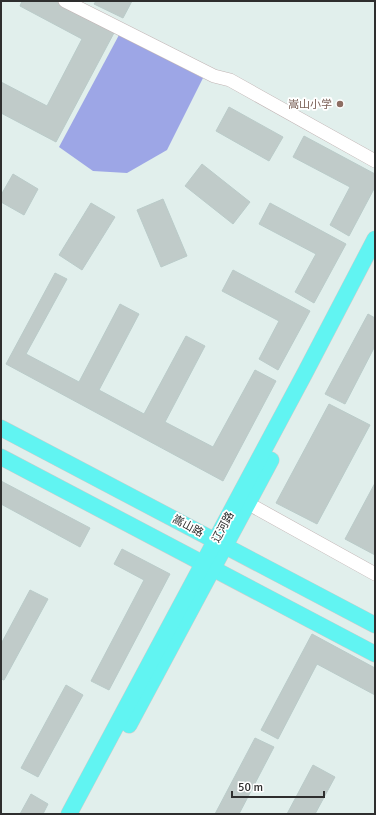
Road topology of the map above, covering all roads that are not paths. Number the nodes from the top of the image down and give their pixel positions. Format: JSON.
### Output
{"nodes":[{"id":1,"x":65,"y":1,"type":"edge"},
{"id":2,"x":375,"y":161,"type":"edge"},
{"id":3,"x":375,"y":239,"type":"edge"},
{"id":4,"x":375,"y":259,"type":"edge"},
{"id":5,"x":1,"y":428,"type":"edge"},
{"id":6,"x":1,"y":457,"type":"edge"},
{"id":7,"x":243,"y":501,"type":"junction"},
{"id":8,"x":221,"y":543,"type":"junction"},
{"id":9,"x":208,"y":566,"type":"junction"},
{"id":10,"x":375,"y":574,"type":"edge"},
{"id":11,"x":375,"y":625,"type":"edge"},
{"id":12,"x":375,"y":654,"type":"edge"},
{"id":13,"x":69,"y":814,"type":"edge"},
{"id":14,"x":81,"y":814,"type":"edge"}],
"edges":[{"from":1,"to":2,"type":"street"},
{"from":3,"to":7,"type":"main road","name":"辽河路"},
{"from":4,"to":7,"type":"main road","name":"辽河路"},
{"from":5,"to":8,"type":"main road","name":"嵩山路"},
{"from":6,"to":9,"type":"main road"},
{"from":7,"to":8,"type":"main road","name":"辽河路"},
{"from":7,"to":10,"type":"street"},
{"from":8,"to":9,"type":"main road","name":"辽河路"},
{"from":8,"to":11,"type":"main road","name":"嵩山路"},
{"from":9,"to":12,"type":"main road"},
{"from":9,"to":13,"type":"main road","name":"辽河路"},
{"from":9,"to":14,"type":"main road","name":"辽河路"}]}
